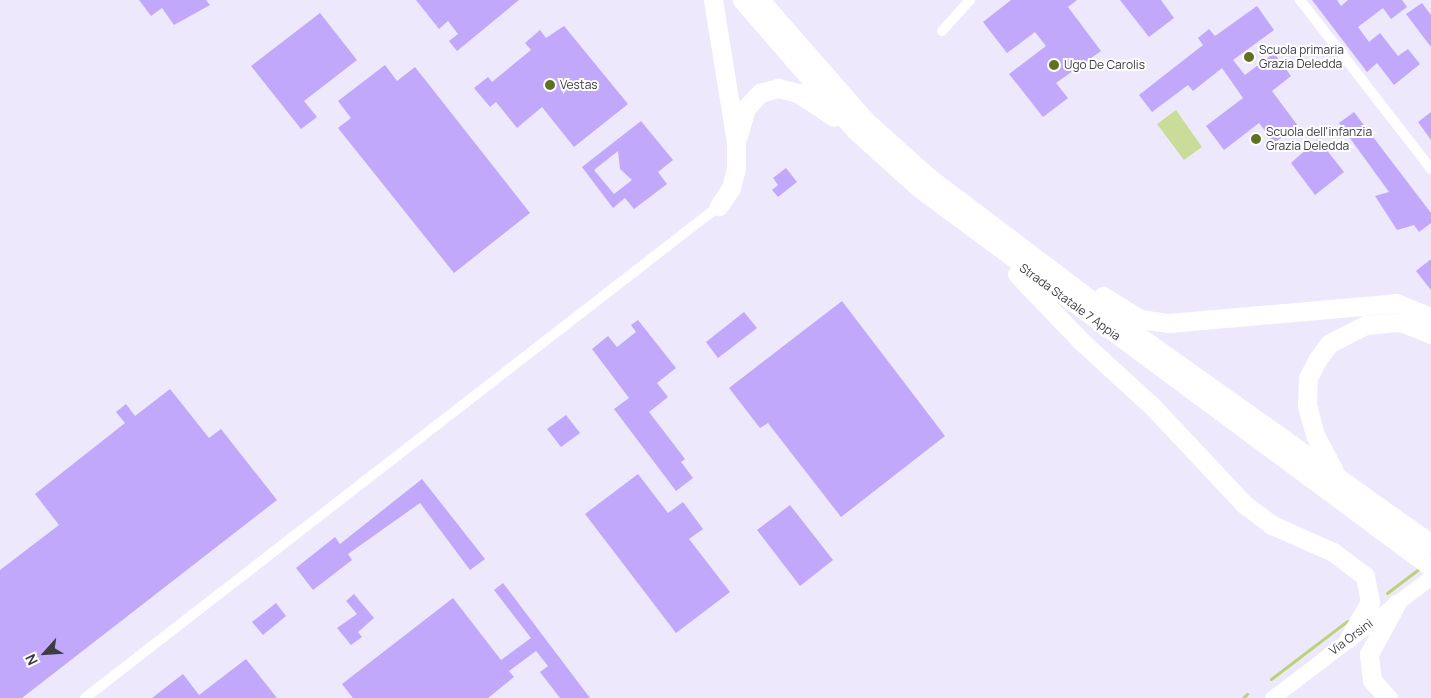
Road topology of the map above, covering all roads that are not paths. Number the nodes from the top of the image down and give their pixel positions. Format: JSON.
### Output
{"nodes":[{"id":1,"x":713,"y":0,"type":"edge"},
{"id":2,"x":742,"y":0,"type":"edge"},
{"id":3,"x":760,"y":0,"type":"edge"},
{"id":4,"x":970,"y":0,"type":"edge"},
{"id":5,"x":1300,"y":0,"type":"edge"},
{"id":6,"x":942,"y":30,"type":"dead end"},
{"id":7,"x":856,"y":131,"type":"junction"},
{"id":8,"x":736,"y":142,"type":"junction"},
{"id":9,"x":1431,"y":169,"type":"edge"},
{"id":10,"x":719,"y":206,"type":"joint"},
{"id":11,"x":981,"y":237,"type":"junction"},
{"id":12,"x":1017,"y":245,"type":"junction"},
{"id":13,"x":1431,"y":317,"type":"edge"},
{"id":14,"x":1431,"y":334,"type":"edge"},
{"id":15,"x":1336,"y":475,"type":"junction"},
{"id":16,"x":1431,"y":544,"type":"edge"},
{"id":17,"x":1426,"y":564,"type":"edge"},
{"id":18,"x":1431,"y":577,"type":"edge"},
{"id":19,"x":1396,"y":604,"type":"junction"},
{"id":20,"x":1349,"y":638,"type":"junction"},
{"id":21,"x":85,"y":698,"type":"edge"},
{"id":22,"x":1272,"y":698,"type":"edge"},
{"id":23,"x":1388,"y":698,"type":"edge"}],
"edges":[{"from":1,"to":8,"type":"highway"},
{"from":2,"to":7,"type":"highway","name":"Strada Statale 7 Appia"},
{"from":3,"to":12,"type":"highway","name":"Strada Statale 7 Appia"},
{"from":4,"to":6,"type":"street"},
{"from":5,"to":9,"type":"street"},
{"from":7,"to":8,"type":"highway"},
{"from":7,"to":11,"type":"highway","name":"Strada Statale 7 Appia"},
{"from":8,"to":10,"type":"highway"},
{"from":10,"to":21,"type":"street"},
{"from":11,"to":17,"type":"highway","name":"Strada Statale 7 Appia"},
{"from":11,"to":20,"type":"highway"},
{"from":12,"to":13,"type":"highway"},
{"from":12,"to":15,"type":"highway","name":"Strada Statale 7 Appia"},
{"from":14,"to":15,"type":"highway"},
{"from":15,"to":16,"type":"highway","name":"Strada Statale 7 Appia"},
{"from":18,"to":19,"type":"main road","name":"Via Orsini"},
{"from":19,"to":20,"type":"main road","name":"Via Orsini"},
{"from":19,"to":23,"type":"highway"},
{"from":20,"to":22,"type":"main road","name":"Via Orsini"}]}
